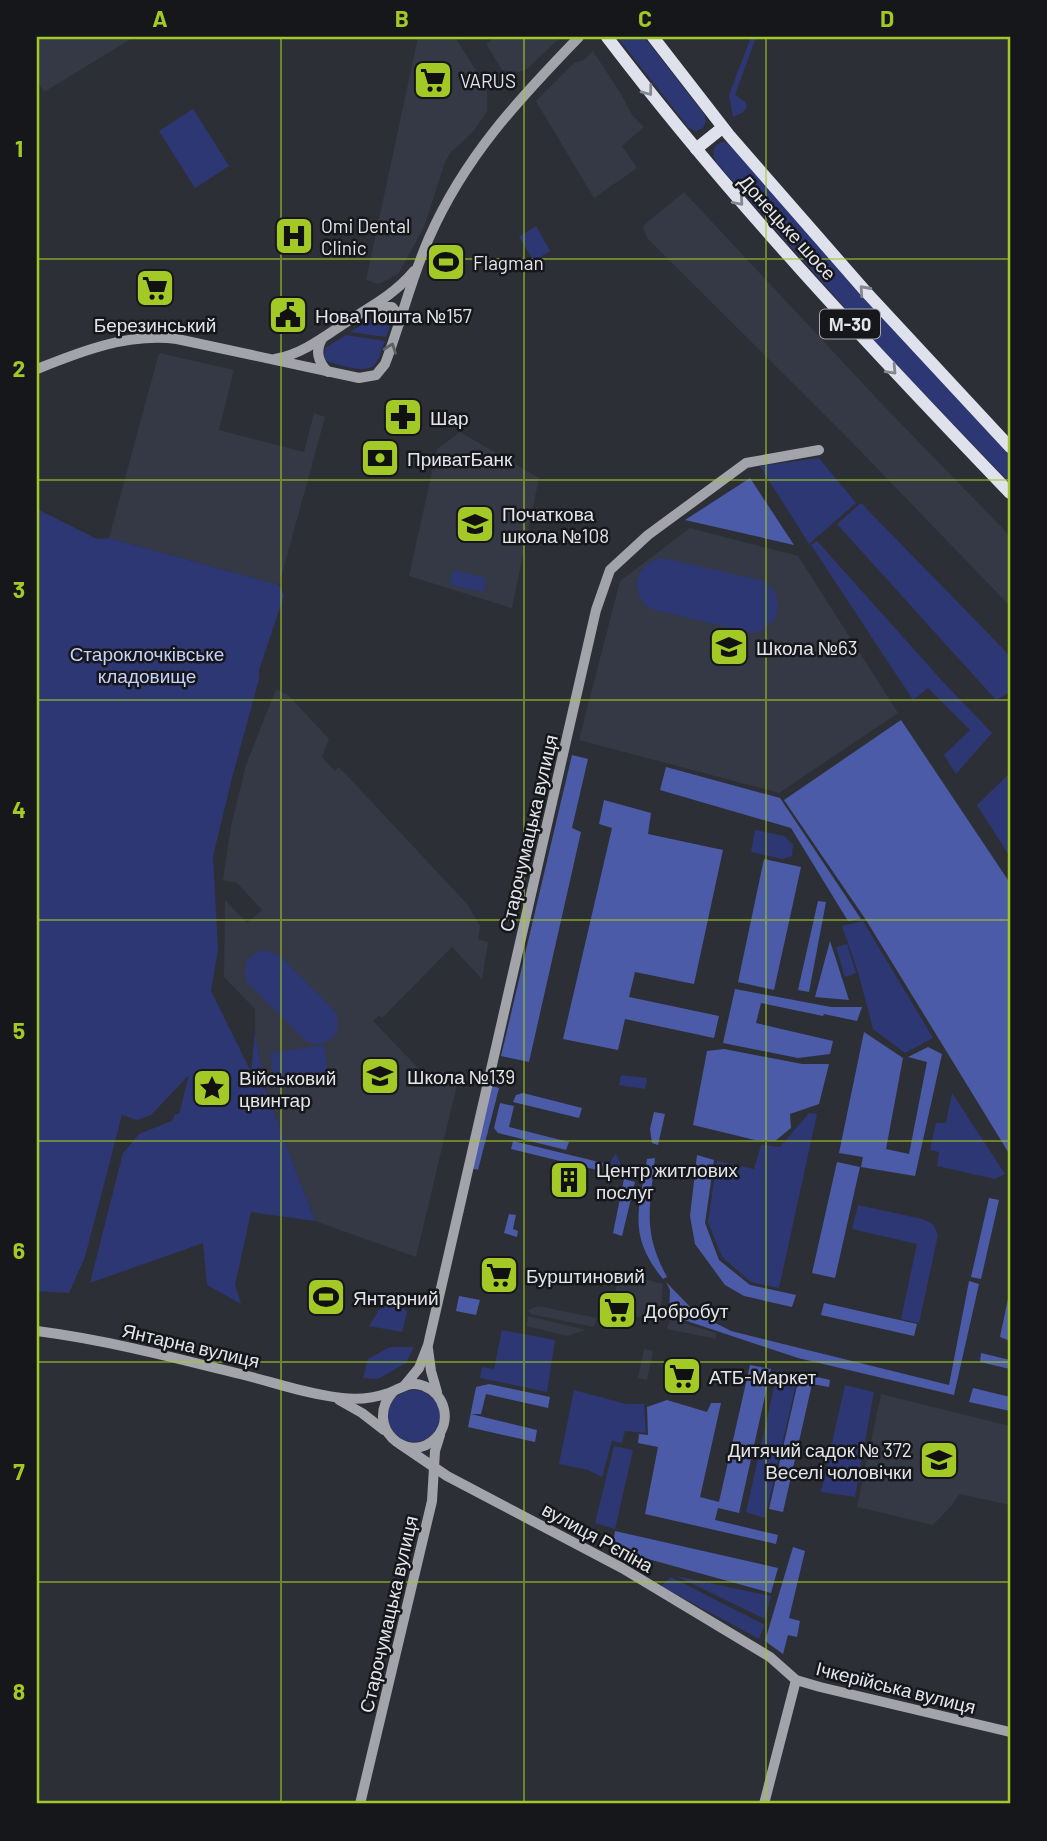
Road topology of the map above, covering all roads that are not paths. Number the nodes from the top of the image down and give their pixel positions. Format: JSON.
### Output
{"nodes":[{"id":1,"x":579,"y":37,"type":"edge"},
{"id":2,"x":607,"y":37,"type":"edge"},
{"id":3,"x":653,"y":37,"type":"edge"},
{"id":4,"x":722,"y":128,"type":"junction"},
{"id":5,"x":696,"y":149,"type":"junction"},
{"id":6,"x":417,"y":268,"type":"junction"},
{"id":7,"x":371,"y":308,"type":"junction"},
{"id":8,"x":401,"y":318,"type":"junction"},
{"id":9,"x":323,"y":338,"type":"junction"},
{"id":10,"x":270,"y":360,"type":"junction"},
{"id":11,"x":37,"y":369,"type":"edge"},
{"id":12,"x":329,"y":372,"type":"junction"},
{"id":13,"x":1010,"y":447,"type":"edge"},
{"id":14,"x":818,"y":450,"type":"dead end"},
{"id":15,"x":1010,"y":492,"type":"edge"},
{"id":16,"x":37,"y":1331,"type":"edge"},
{"id":17,"x":428,"y":1345,"type":"junction"},
{"id":18,"x":405,"y":1385,"type":"junction"},
{"id":19,"x":393,"y":1392,"type":"junction"},
{"id":20,"x":438,"y":1395,"type":"junction"},
{"id":21,"x":335,"y":1398,"type":"junction"},
{"id":22,"x":441,"y":1431,"type":"junction"},
{"id":23,"x":387,"y":1433,"type":"junction"},
{"id":24,"x":400,"y":1444,"type":"junction"},
{"id":25,"x":435,"y":1469,"type":"junction"},
{"id":26,"x":778,"y":1664,"type":"joint"},
{"id":27,"x":796,"y":1679,"type":"junction"},
{"id":28,"x":1010,"y":1732,"type":"edge"},
{"id":29,"x":360,"y":1804,"type":"edge"},
{"id":30,"x":764,"y":1804,"type":"edge"}],
"edges":[{"from":1,"to":6,"type":"street"},
{"from":2,"to":5,"type":"highway","name":"Донецьке шосе","number":"М-30","one_way":true},
{"from":3,"to":4,"type":"highway","name":"Донецьке шосе","number":"М-30"},
{"from":4,"to":5,"type":"highway"},
{"from":13,"to":4,"type":"highway","name":"Донецьке шосе","number":"М-30","one_way":true},
{"from":5,"to":15,"type":"highway","name":"Донецьке шосе","number":"М-30","one_way":true},
{"from":6,"to":7,"type":"street"},
{"from":6,"to":8,"type":"street"},
{"from":7,"to":8,"type":"street"},
{"from":7,"to":9,"type":"street"},
{"from":12,"to":8,"type":"street","one_way":true},
{"from":9,"to":10,"type":"street"},
{"from":9,"to":12,"type":"street"},
{"from":10,"to":11,"type":"street"},
{"from":10,"to":12,"type":"street"},
{"from":14,"to":17,"type":"street","name":"Старочумацька вулиця"},
{"from":16,"to":21,"type":"street","name":"Янтарна вулиця"},
{"from":17,"to":18,"type":"street","name":"Старочумацька вулиця"},
{"from":17,"to":20,"type":"street","name":"Старочумацька вулиця"},
{"from":18,"to":19,"type":"street","name":"Старочумацька вулиця"},
{"from":18,"to":20,"type":"street"},
{"from":19,"to":21,"type":"street","name":"Янтарна вулиця"},
{"from":19,"to":23,"type":"street"},
{"from":20,"to":22,"type":"street","name":"Старочумацька вулиця"},
{"from":21,"to":23,"type":"street","name":"Янтарна вулиця"},
{"from":22,"to":24,"type":"street"},
{"from":22,"to":25,"type":"street","name":"Старочумацька вулиця"},
{"from":23,"to":24,"type":"street"},
{"from":24,"to":25,"type":"street","name":"вулиця Рєпіна"},
{"from":25,"to":26,"type":"street","name":"вулиця Рєпіна"},
{"from":25,"to":29,"type":"street","name":"Старочумацька вулиця"},
{"from":26,"to":27,"type":"street","name":"Ічкерійська вулиця"},
{"from":27,"to":28,"type":"street","name":"Ічкерійська вулиця"},
{"from":27,"to":30,"type":"street"}]}
